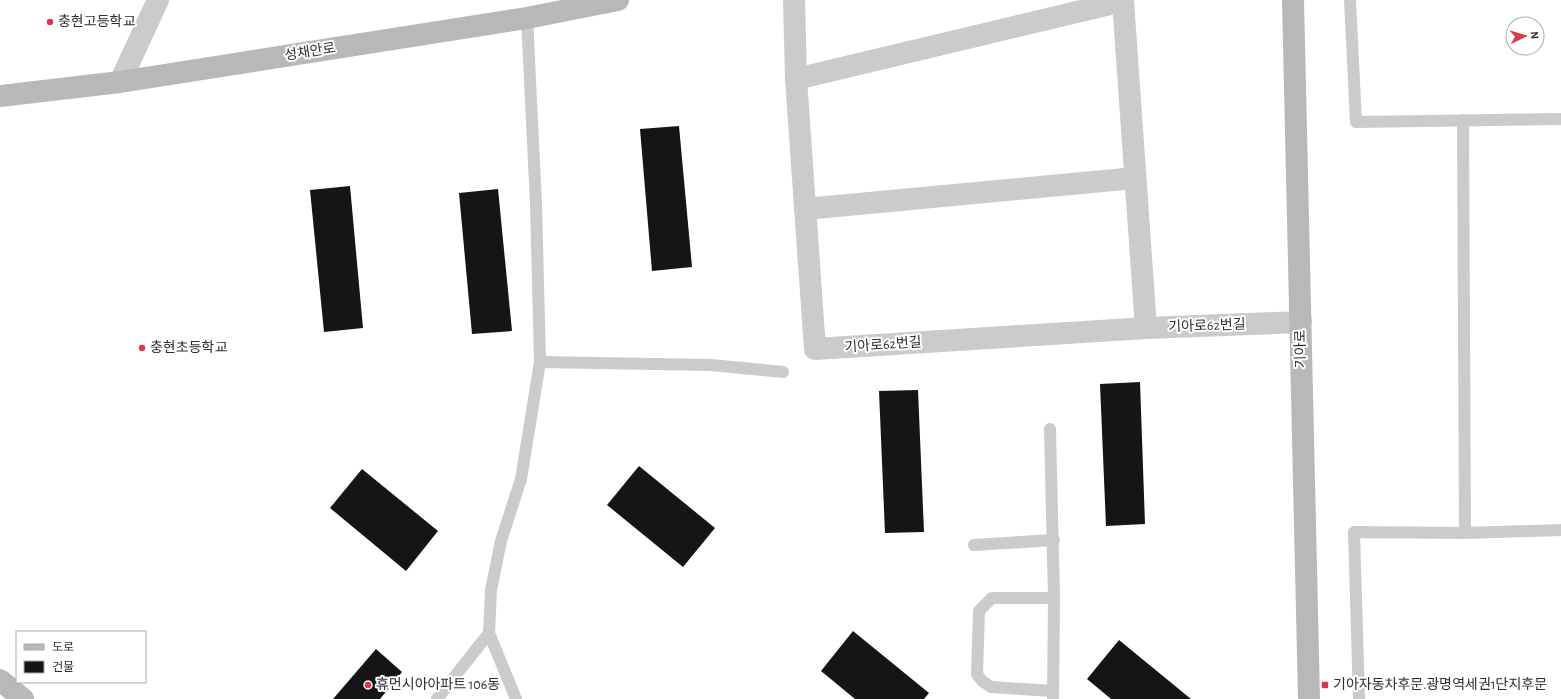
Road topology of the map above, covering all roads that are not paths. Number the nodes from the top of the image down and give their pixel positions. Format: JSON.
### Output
{"nodes":[{"id":1,"x":158,"y":0,"type":"edge"},
{"id":2,"x":618,"y":0,"type":"edge"},
{"id":3,"x":794,"y":0,"type":"edge"},
{"id":4,"x":1293,"y":0,"type":"edge"},
{"id":5,"x":1350,"y":0,"type":"edge"},
{"id":6,"x":527,"y":18,"type":"junction"},
{"id":7,"x":796,"y":79,"type":"junction"},
{"id":8,"x":120,"y":82,"type":"junction"},
{"id":9,"x":0,"y":96,"type":"edge"},
{"id":10,"x":1561,"y":119,"type":"edge"},
{"id":11,"x":1463,"y":120,"type":"junction"},
{"id":12,"x":1135,"y":178,"type":"junction"},
{"id":13,"x":805,"y":209,"type":"junction"},
{"id":14,"x":1301,"y":322,"type":"junction"},
{"id":15,"x":1146,"y":328,"type":"junction"},
{"id":16,"x":540,"y":362,"type":"junction"},
{"id":17,"x":783,"y":372,"type":"dead end"},
{"id":18,"x":1050,"y":429,"type":"dead end"},
{"id":19,"x":1561,"y":530,"type":"edge"},
{"id":20,"x":1465,"y":533,"type":"junction"},
{"id":21,"x":1054,"y":540,"type":"junction"},
{"id":22,"x":974,"y":544,"type":"dead end"},
{"id":23,"x":1054,"y":598,"type":"junction"},
{"id":24,"x":489,"y":633,"type":"junction"},
{"id":25,"x":0,"y":680,"type":"edge"},
{"id":26,"x":1053,"y":695,"type":"edge"},
{"id":27,"x":23,"y":699,"type":"edge"},
{"id":28,"x":437,"y":699,"type":"edge"},
{"id":29,"x":516,"y":699,"type":"edge"},
{"id":30,"x":1309,"y":699,"type":"edge"},
{"id":31,"x":1360,"y":699,"type":"edge"}],
"edges":[{"from":1,"to":8,"type":"street"},
{"from":2,"to":6,"type":"main road","name":"성채안로"},
{"from":3,"to":7,"type":"street","name":"기아로62번길"},
{"from":4,"to":14,"type":"main road","name":"기아로"},
{"from":5,"to":11,"type":"lane"},
{"from":6,"to":8,"type":"main road","name":"성채안로"},
{"from":6,"to":16,"type":"lane"},
{"from":7,"to":12,"type":"street"},
{"from":7,"to":13,"type":"street","name":"기아로62번길"},
{"from":8,"to":9,"type":"main road","name":"성채안로"},
{"from":10,"to":11,"type":"lane"},
{"from":11,"to":20,"type":"lane"},
{"from":12,"to":13,"type":"street"},
{"from":12,"to":15,"type":"street"},
{"from":13,"to":15,"type":"street","name":"기아로62번길"},
{"from":14,"to":15,"type":"street","name":"기아로62번길"},
{"from":14,"to":30,"type":"main road","name":"기아로"},
{"from":16,"to":17,"type":"lane"},
{"from":16,"to":24,"type":"lane"},
{"from":18,"to":21,"type":"lane"},
{"from":19,"to":20,"type":"lane"},
{"from":20,"to":31,"type":"lane"},
{"from":21,"to":22,"type":"lane"},
{"from":21,"to":23,"type":"lane"},
{"from":23,"to":26,"type":"lane"},
{"from":23,"to":26,"type":"lane"},
{"from":24,"to":28,"type":"lane"},
{"from":24,"to":29,"type":"lane"},
{"from":25,"to":27,"type":"main road"}]}
